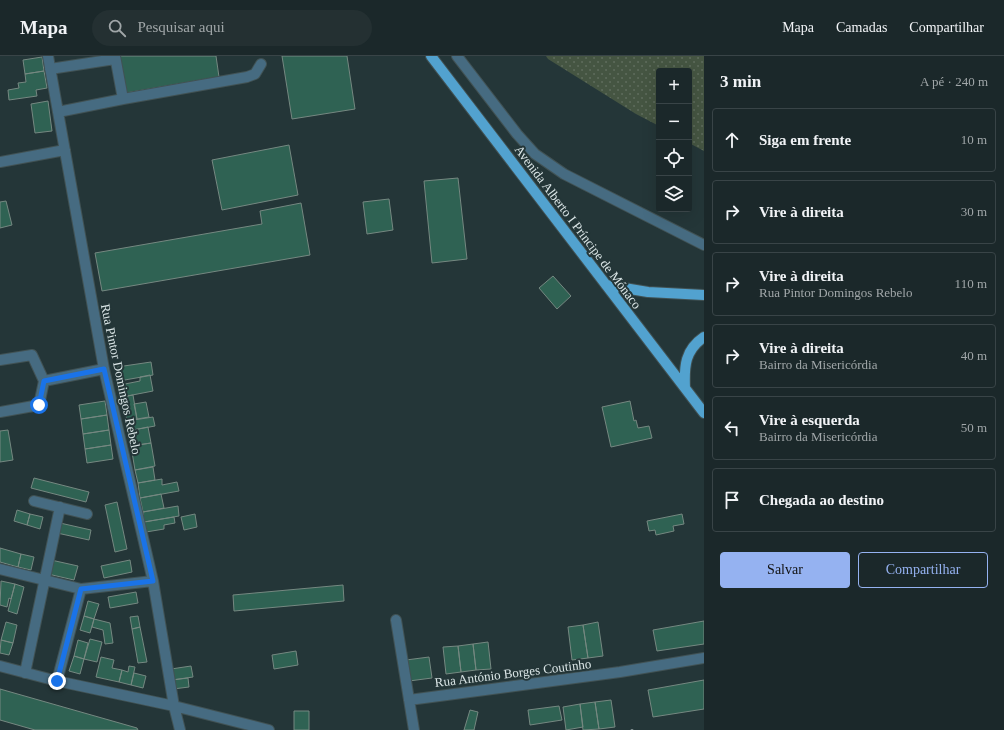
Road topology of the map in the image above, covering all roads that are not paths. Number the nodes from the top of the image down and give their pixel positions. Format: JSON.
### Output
{"nodes":[{"id":1,"x":48,"y":56,"type":"edge"},
{"id":2,"x":431,"y":56,"type":"edge"},
{"id":3,"x":457,"y":56,"type":"edge"},
{"id":4,"x":115,"y":57,"type":"edge"},
{"id":5,"x":261,"y":64,"type":"dead end"},
{"id":6,"x":50,"y":69,"type":"junction"},
{"id":7,"x":123,"y":99,"type":"junction"},
{"id":8,"x":58,"y":112,"type":"junction"},
{"id":9,"x":65,"y":150,"type":"junction"},
{"id":10,"x":0,"y":162,"type":"edge"},
{"id":11,"x":704,"y":245,"type":"edge"},
{"id":12,"x":606,"y":285,"type":"junction"},
{"id":13,"x":704,"y":295,"type":"edge"},
{"id":14,"x":704,"y":337,"type":"edge"},
{"id":15,"x":0,"y":360,"type":"edge"},
{"id":16,"x":104,"y":369,"type":"junction"},
{"id":17,"x":44,"y":381,"type":"junction"},
{"id":18,"x":685,"y":388,"type":"junction"},
{"id":19,"x":0,"y":412,"type":"edge"},
{"id":20,"x":704,"y":414,"type":"edge"},
{"id":21,"x":34,"y":501,"type":"dead end"},
{"id":22,"x":60,"y":507,"type":"junction"},
{"id":23,"x":87,"y":514,"type":"dead end"},
{"id":24,"x":0,"y":569,"type":"edge"},
{"id":25,"x":44,"y":580,"type":"junction"},
{"id":26,"x":153,"y":581,"type":"junction"},
{"id":27,"x":81,"y":589,"type":"junction"},
{"id":28,"x":396,"y":620,"type":"dead end"},
{"id":29,"x":704,"y":658,"type":"edge"},
{"id":30,"x":0,"y":666,"type":"edge"},
{"id":31,"x":25,"y":673,"type":"junction"},
{"id":32,"x":57,"y":681,"type":"junction"},
{"id":33,"x":409,"y":700,"type":"junction"},
{"id":34,"x":174,"y":706,"type":"junction"},
{"id":35,"x":180,"y":730,"type":"edge"},
{"id":36,"x":269,"y":730,"type":"edge"},
{"id":37,"x":414,"y":730,"type":"edge"}],
"edges":[{"from":1,"to":6,"type":"street","name":"Rua Pintor Domingos Rebelo"},
{"from":2,"to":12,"type":"main road","name":"Avenida Alberto I Príncipe de Mónaco"},
{"from":3,"to":11,"type":"street"},
{"from":4,"to":6,"type":"street"},
{"from":4,"to":7,"type":"street"},
{"from":5,"to":7,"type":"street"},
{"from":6,"to":8,"type":"street","name":"Rua Pintor Domingos Rebelo"},
{"from":7,"to":8,"type":"street"},
{"from":8,"to":9,"type":"street","name":"Rua Pintor Domingos Rebelo"},
{"from":9,"to":10,"type":"street"},
{"from":9,"to":16,"type":"street","name":"Rua Pintor Domingos Rebelo"},
{"from":12,"to":13,"type":"main road"},
{"from":12,"to":18,"type":"main road","name":"Avenida Alberto I Príncipe de Mónaco"},
{"from":14,"to":18,"type":"main road"},
{"from":15,"to":17,"type":"street"},
{"from":16,"to":17,"type":"street"},
{"from":16,"to":26,"type":"street","name":"Rua Pintor Domingos Rebelo"},
{"from":17,"to":19,"type":"street"},
{"from":18,"to":20,"type":"main road","name":"Avenida Alberto I Príncipe de Mónaco"},
{"from":21,"to":22,"type":"street"},
{"from":22,"to":23,"type":"street"},
{"from":22,"to":25,"type":"street"},
{"from":24,"to":25,"type":"street"},
{"from":25,"to":27,"type":"street"},
{"from":25,"to":31,"type":"street"},
{"from":26,"to":27,"type":"street"},
{"from":26,"to":34,"type":"street","name":"Rua Pintor Domingos Rebelo"},
{"from":27,"to":32,"type":"street"},
{"from":28,"to":33,"type":"street"},
{"from":29,"to":33,"type":"street","name":"Rua António Borges Coutinho"},
{"from":30,"to":31,"type":"street"},
{"from":31,"to":32,"type":"street"},
{"from":32,"to":34,"type":"street"},
{"from":33,"to":37,"type":"street"},
{"from":34,"to":35,"type":"street","name":"Rua Pintor Domingos Rebelo"},
{"from":34,"to":36,"type":"street"}]}
